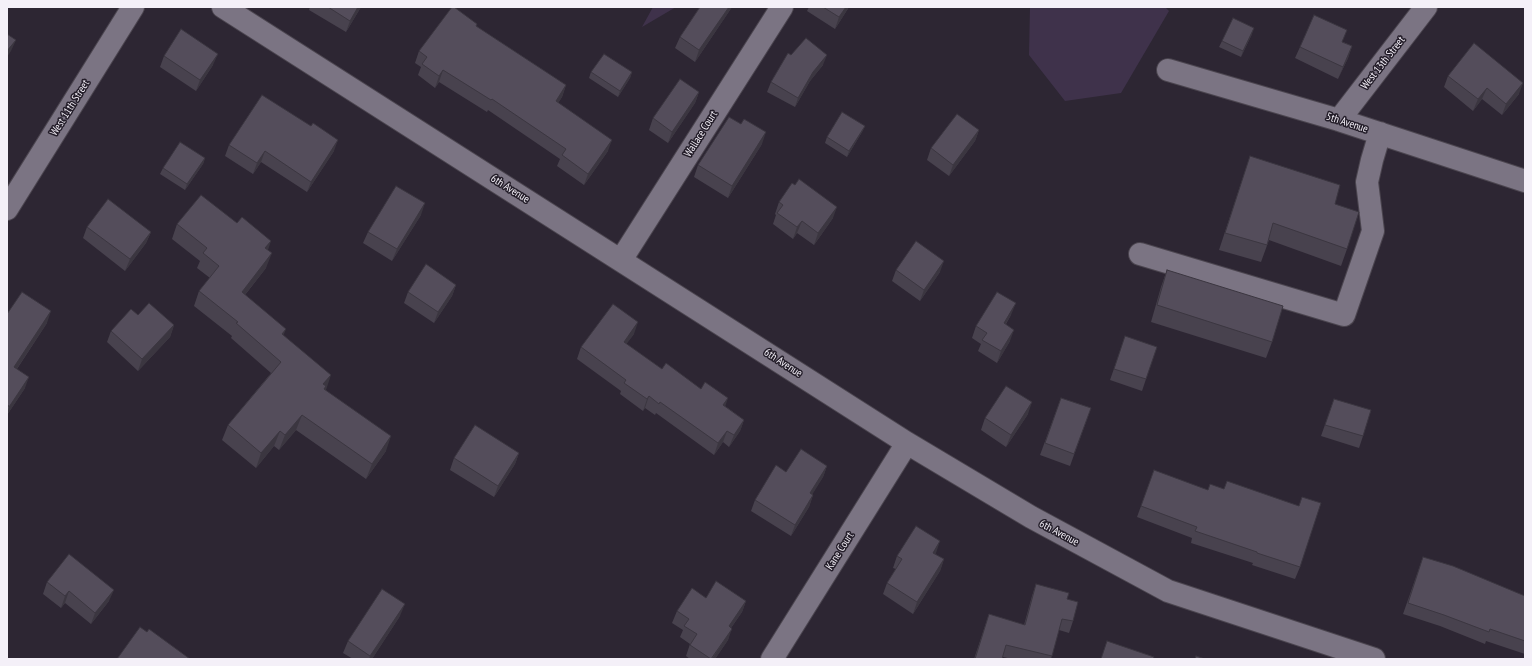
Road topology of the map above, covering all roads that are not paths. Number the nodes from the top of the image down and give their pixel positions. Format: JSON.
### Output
{"nodes":[{"id":1,"x":133,"y":7,"type":"edge"},
{"id":2,"x":223,"y":7,"type":"edge"},
{"id":3,"x":782,"y":7,"type":"edge"},
{"id":4,"x":1426,"y":7,"type":"edge"},
{"id":5,"x":1168,"y":70,"type":"dead end"},
{"id":6,"x":1339,"y":120,"type":"junction"},
{"id":7,"x":1380,"y":133,"type":"junction"},
{"id":8,"x":1525,"y":181,"type":"edge"},
{"id":9,"x":7,"y":209,"type":"edge"},
{"id":10,"x":1140,"y":254,"type":"dead end"},
{"id":11,"x":622,"y":260,"type":"junction"},
{"id":12,"x":907,"y":443,"type":"junction"},
{"id":13,"x":772,"y":659,"type":"edge"},
{"id":14,"x":1374,"y":659,"type":"edge"}],
"edges":[{"from":1,"to":9,"type":"street","name":"West 11th Street"},
{"from":2,"to":11,"type":"street","name":"6th Avenue"},
{"from":3,"to":11,"type":"street","name":"Wallace Court"},
{"from":4,"to":6,"type":"street","name":"West 13th Street"},
{"from":5,"to":6,"type":"street","name":"5th Avenue"},
{"from":6,"to":7,"type":"street","name":"5th Avenue"},
{"from":7,"to":8,"type":"street","name":"5th Avenue"},
{"from":7,"to":10,"type":"street"},
{"from":11,"to":12,"type":"street","name":"6th Avenue"},
{"from":12,"to":13,"type":"street","name":"Kane Court"},
{"from":12,"to":14,"type":"street","name":"6th Avenue"}]}
